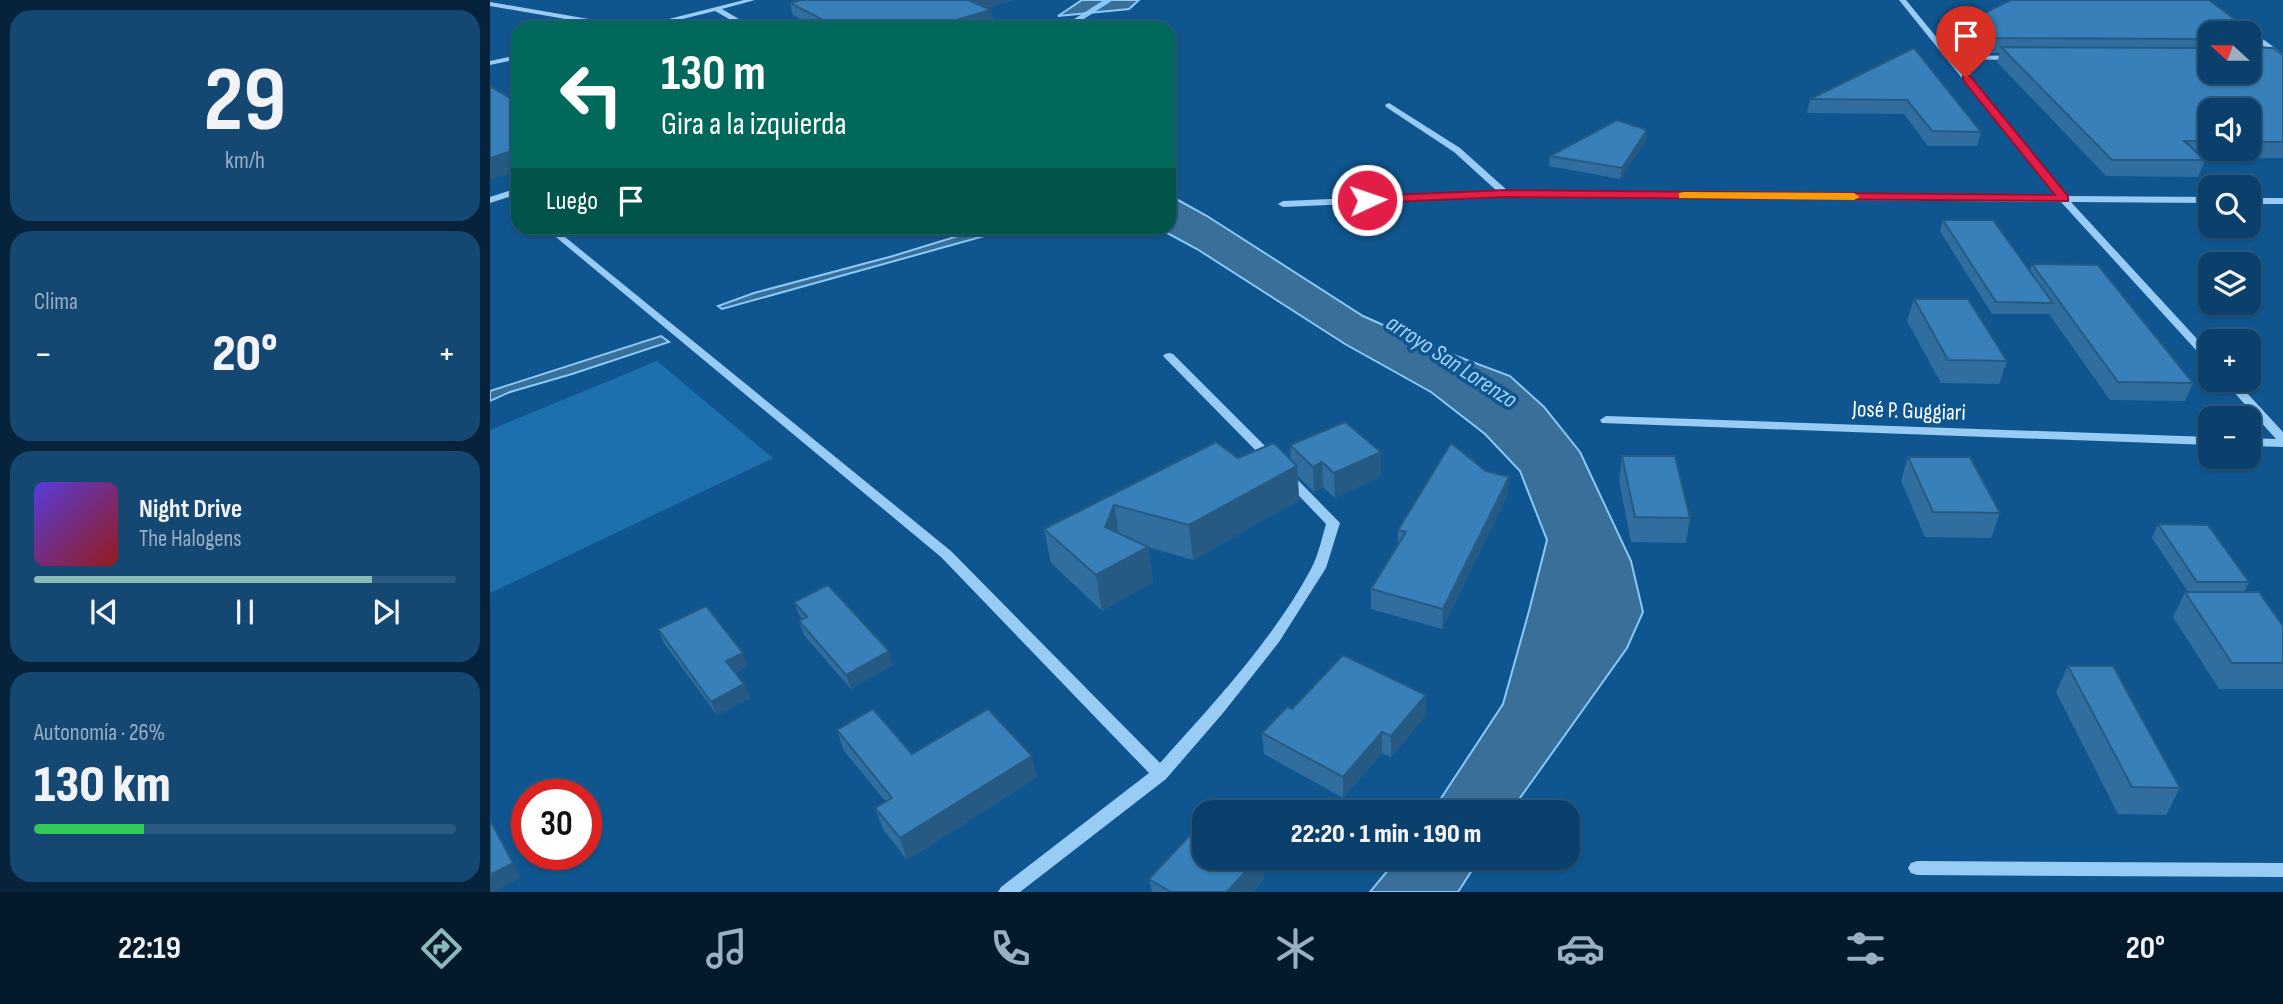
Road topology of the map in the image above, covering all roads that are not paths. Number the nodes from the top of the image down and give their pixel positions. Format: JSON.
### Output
{"nodes":[{"id":1,"x":752,"y":0,"type":"edge"},
{"id":2,"x":1902,"y":0,"type":"edge"},
{"id":3,"x":490,"y":4,"type":"edge"},
{"id":4,"x":716,"y":9,"type":"junction"},
{"id":5,"x":588,"y":21,"type":"edge"},
{"id":6,"x":666,"y":21,"type":"edge"},
{"id":7,"x":737,"y":21,"type":"edge"},
{"id":8,"x":2261,"y":42,"type":"edge"},
{"id":9,"x":1950,"y":57,"type":"junction"},
{"id":10,"x":511,"y":58,"type":"edge"},
{"id":11,"x":2018,"y":58,"type":"edge"},
{"id":12,"x":2272,"y":58,"type":"edge"},
{"id":13,"x":2283,"y":58,"type":"edge"},
{"id":14,"x":490,"y":63,"type":"edge"},
{"id":15,"x":1389,"y":105,"type":"dead end"},
{"id":16,"x":511,"y":194,"type":"edge"},
{"id":17,"x":1506,"y":194,"type":"junction"},
{"id":18,"x":2064,"y":199,"type":"junction"},
{"id":19,"x":490,"y":200,"type":"edge"},
{"id":20,"x":2198,"y":200,"type":"edge"},
{"id":21,"x":2261,"y":201,"type":"edge"},
{"id":22,"x":2283,"y":201,"type":"edge"},
{"id":23,"x":1283,"y":204,"type":"dead end"},
{"id":24,"x":558,"y":235,"type":"edge"},
{"id":25,"x":2198,"y":346,"type":"edge"},
{"id":26,"x":1169,"y":356,"type":"dead end"},
{"id":27,"x":2240,"y":392,"type":"edge"},
{"id":28,"x":1606,"y":421,"type":"dead end"},
{"id":29,"x":2198,"y":441,"type":"edge"},
{"id":30,"x":2283,"y":441,"type":"edge"},
{"id":31,"x":2261,"y":442,"type":"edge"},
{"id":32,"x":1160,"y":774,"type":"junction"},
{"id":33,"x":1917,"y":868,"type":"dead end"},
{"id":34,"x":2283,"y":870,"type":"edge"},
{"id":35,"x":1007,"y":892,"type":"edge"}],
"edges":[{"from":1,"to":4,"type":"street"},
{"from":2,"to":9,"type":"street"},
{"from":3,"to":5,"type":"street"},
{"from":4,"to":6,"type":"street"},
{"from":4,"to":7,"type":"street"},
{"from":8,"to":13,"type":"street"},
{"from":9,"to":11,"type":"street"},
{"from":9,"to":18,"type":"street"},
{"from":10,"to":14,"type":"street"},
{"from":12,"to":13,"type":"street"},
{"from":15,"to":17,"type":"street"},
{"from":16,"to":19,"type":"street"},
{"from":17,"to":18,"type":"street"},
{"from":17,"to":23,"type":"street"},
{"from":18,"to":20,"type":"street"},
{"from":18,"to":25,"type":"street"},
{"from":21,"to":22,"type":"street"},
{"from":24,"to":32,"type":"street"},
{"from":26,"to":32,"type":"street"},
{"from":27,"to":30,"type":"street"},
{"from":28,"to":29,"type":"street","name":"José P. Guggiari"},
{"from":30,"to":31,"type":"street"},
{"from":32,"to":35,"type":"street"},
{"from":33,"to":34,"type":"street"}]}
